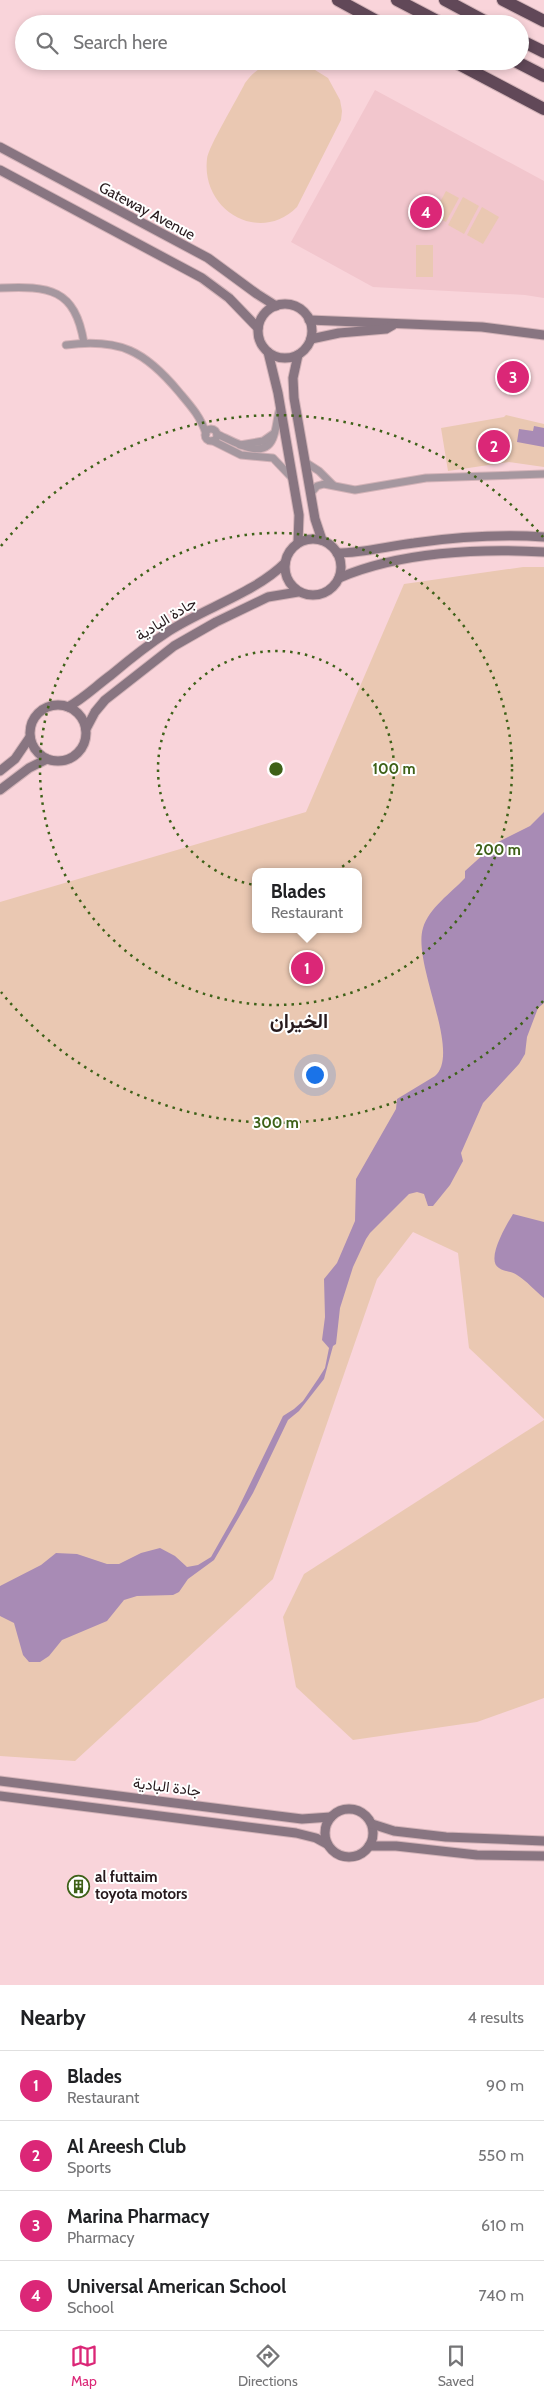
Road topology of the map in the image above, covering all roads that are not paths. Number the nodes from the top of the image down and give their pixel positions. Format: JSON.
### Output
{"nodes":[{"id":1,"x":338,"y":0,"type":"edge"},
{"id":2,"x":397,"y":0,"type":"edge"},
{"id":3,"x":445,"y":0,"type":"edge"},
{"id":4,"x":503,"y":0,"type":"edge"},
{"id":5,"x":458,"y":6,"type":"junction"},
{"id":6,"x":366,"y":15,"type":"edge"},
{"id":7,"x":426,"y":15,"type":"edge"},
{"id":8,"x":474,"y":15,"type":"edge"},
{"id":9,"x":479,"y":15,"type":"edge"},
{"id":10,"x":544,"y":21,"type":"edge"},
{"id":11,"x":529,"y":36,"type":"edge"},
{"id":12,"x":544,"y":42,"type":"edge"},
{"id":13,"x":529,"y":44,"type":"edge"},
{"id":14,"x":544,"y":52,"type":"edge"},
{"id":15,"x":529,"y":69,"type":"edge"},
{"id":16,"x":470,"y":70,"type":"edge"},
{"id":17,"x":544,"y":77,"type":"edge"},
{"id":18,"x":544,"y":111,"type":"edge"},
{"id":19,"x":0,"y":147,"type":"edge"},
{"id":20,"x":0,"y":170,"type":"edge"},
{"id":21,"x":0,"y":288,"type":"edge"},
{"id":22,"x":276,"y":306,"type":"junction"},
{"id":23,"x":309,"y":320,"type":"junction"},
{"id":24,"x":393,"y":325,"type":"junction"},
{"id":25,"x":258,"y":328,"type":"junction"},
{"id":26,"x":544,"y":335,"type":"edge"},
{"id":27,"x":311,"y":339,"type":"junction"},
{"id":28,"x":84,"y":343,"type":"junction"},
{"id":29,"x":66,"y":345,"type":"dead end"},
{"id":30,"x":268,"y":352,"type":"junction"},
{"id":31,"x":298,"y":355,"type":"junction"},
{"id":32,"x":280,"y":408,"type":"junction"},
{"id":33,"x":196,"y":413,"type":"junction"},
{"id":34,"x":215,"y":432,"type":"junction"},
{"id":35,"x":206,"y":434,"type":"junction"},
{"id":36,"x":213,"y":441,"type":"junction"},
{"id":37,"x":305,"y":462,"type":"junction"},
{"id":38,"x":544,"y":474,"type":"edge"},
{"id":39,"x":292,"y":478,"type":"junction"},
{"id":40,"x":333,"y":486,"type":"junction"},
{"id":41,"x":311,"y":493,"type":"junction"},
{"id":42,"x":544,"y":537,"type":"edge"},
{"id":43,"x":322,"y":540,"type":"junction"},
{"id":44,"x":298,"y":543,"type":"junction"},
{"id":45,"x":544,"y":552,"type":"edge"},
{"id":46,"x":338,"y":553,"type":"junction"},
{"id":47,"x":285,"y":563,"type":"junction"},
{"id":48,"x":340,"y":578,"type":"junction"},
{"id":49,"x":298,"y":592,"type":"junction"},
{"id":50,"x":68,"y":707,"type":"junction"},
{"id":51,"x":86,"y":729,"type":"junction"},
{"id":52,"x":30,"y":737,"type":"junction"},
{"id":53,"x":47,"y":760,"type":"junction"},
{"id":54,"x":0,"y":771,"type":"edge"},
{"id":55,"x":0,"y":790,"type":"edge"},
{"id":56,"x":0,"y":1780,"type":"edge"},
{"id":57,"x":0,"y":1796,"type":"edge"},
{"id":58,"x":331,"y":1817,"type":"junction"},
{"id":59,"x":372,"y":1824,"type":"junction"},
{"id":60,"x":544,"y":1841,"type":"edge"},
{"id":61,"x":327,"y":1844,"type":"junction"},
{"id":62,"x":369,"y":1846,"type":"junction"},
{"id":63,"x":544,"y":1856,"type":"edge"}],
"edges":[{"from":1,"to":6,"type":"highway"},
{"from":2,"to":7,"type":"highway"},
{"from":3,"to":5,"type":"highway"},
{"from":4,"to":10,"type":"highway"},
{"from":5,"to":8,"type":"highway"},
{"from":5,"to":9,"type":"highway"},
{"from":11,"to":12,"type":"highway"},
{"from":13,"to":14,"type":"highway"},
{"from":15,"to":17,"type":"highway"},
{"from":16,"to":18,"type":"highway"},
{"from":19,"to":22,"type":"street","name":"Gateway Avenue"},
{"from":20,"to":25,"type":"street"},
{"from":21,"to":28,"type":"street"},
{"from":22,"to":23,"type":"street"},
{"from":22,"to":25,"type":"street"},
{"from":23,"to":24,"type":"street"},
{"from":23,"to":27,"type":"street"},
{"from":24,"to":26,"type":"street"},
{"from":24,"to":27,"type":"street"},
{"from":25,"to":30,"type":"street"},
{"from":27,"to":31,"type":"street"},
{"from":28,"to":29,"type":"street"},
{"from":28,"to":33,"type":"street"},
{"from":30,"to":31,"type":"street"},
{"from":30,"to":32,"type":"street"},
{"from":31,"to":37,"type":"street"},
{"from":32,"to":34,"type":"street"},
{"from":32,"to":39,"type":"street"},
{"from":33,"to":34,"type":"street"},
{"from":33,"to":35,"type":"street"},
{"from":34,"to":35,"type":"street"},
{"from":34,"to":36,"type":"street"},
{"from":35,"to":36,"type":"street"},
{"from":36,"to":39,"type":"street"},
{"from":37,"to":40,"type":"street"},
{"from":37,"to":41,"type":"street"},
{"from":38,"to":40,"type":"street"},
{"from":39,"to":44,"type":"street"},
{"from":40,"to":41,"type":"street"},
{"from":41,"to":43,"type":"street"},
{"from":42,"to":46,"type":"street"},
{"from":43,"to":44,"type":"street"},
{"from":43,"to":46,"type":"street"},
{"from":44,"to":47,"type":"street"},
{"from":45,"to":48,"type":"street"},
{"from":46,"to":48,"type":"street"},
{"from":47,"to":49,"type":"street"},
{"from":47,"to":50,"type":"street","name":"جادة البادية"},
{"from":48,"to":49,"type":"street"},
{"from":49,"to":51,"type":"street","name":"جادة البادية"},
{"from":50,"to":51,"type":"street"},
{"from":50,"to":52,"type":"street"},
{"from":51,"to":53,"type":"street"},
{"from":52,"to":53,"type":"street"},
{"from":52,"to":54,"type":"street"},
{"from":53,"to":55,"type":"street"},
{"from":56,"to":58,"type":"street","name":"جادة البادية"},
{"from":57,"to":61,"type":"street","name":"جادة البادية"},
{"from":58,"to":59,"type":"street"},
{"from":58,"to":61,"type":"street"},
{"from":59,"to":60,"type":"street"},
{"from":59,"to":62,"type":"street"},
{"from":61,"to":62,"type":"street"},
{"from":62,"to":63,"type":"street"}]}
